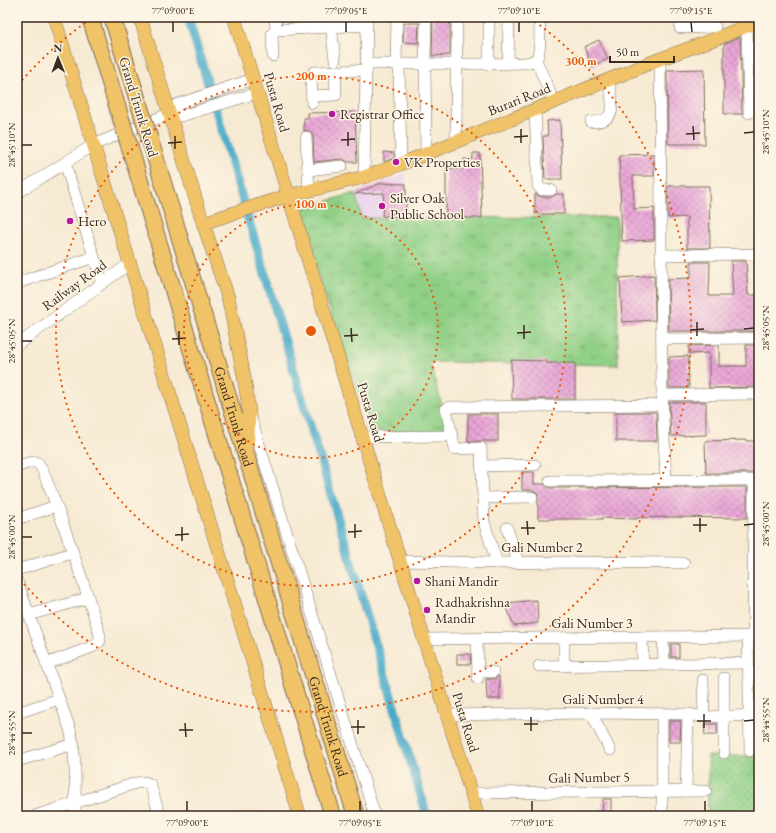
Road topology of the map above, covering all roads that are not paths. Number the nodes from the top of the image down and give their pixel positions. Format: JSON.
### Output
{"nodes":[{"id":1,"x":54,"y":17,"type":"edge"},
{"id":2,"x":90,"y":17,"type":"edge"},
{"id":3,"x":112,"y":17,"type":"edge"},
{"id":4,"x":140,"y":17,"type":"edge"},
{"id":5,"x":234,"y":17,"type":"edge"},
{"id":6,"x":275,"y":17,"type":"edge"},
{"id":7,"x":397,"y":17,"type":"edge"},
{"id":8,"x":426,"y":17,"type":"edge"},
{"id":9,"x":457,"y":17,"type":"edge"},
{"id":10,"x":488,"y":17,"type":"edge"},
{"id":11,"x":509,"y":17,"type":"edge"},
{"id":12,"x":540,"y":17,"type":"edge"},
{"id":13,"x":367,"y":21,"type":"edge"},
{"id":14,"x":331,"y":22,"type":"edge"},
{"id":15,"x":753,"y":24,"type":"edge"},
{"id":16,"x":680,"y":28,"type":"dead end"},
{"id":17,"x":715,"y":28,"type":"edge"},
{"id":18,"x":276,"y":30,"type":"junction"},
{"id":19,"x":273,"y":56,"type":"dead end"},
{"id":20,"x":660,"y":59,"type":"junction"},
{"id":21,"x":335,"y":60,"type":"dead end"},
{"id":22,"x":536,"y":60,"type":"junction"},
{"id":23,"x":508,"y":63,"type":"junction"},
{"id":24,"x":397,"y":64,"type":"junction"},
{"id":25,"x":425,"y":64,"type":"junction"},
{"id":26,"x":457,"y":64,"type":"junction"},
{"id":27,"x":489,"y":64,"type":"junction"},
{"id":28,"x":367,"y":67,"type":"junction"},
{"id":29,"x":335,"y":71,"type":"junction"},
{"id":30,"x":253,"y":79,"type":"junction"},
{"id":31,"x":609,"y":80,"type":"junction"},
{"id":32,"x":257,"y":93,"type":"junction"},
{"id":33,"x":554,"y":102,"type":"junction"},
{"id":34,"x":535,"y":110,"type":"junction"},
{"id":35,"x":172,"y":112,"type":"junction"},
{"id":36,"x":749,"y":113,"type":"dead end"},
{"id":37,"x":591,"y":122,"type":"dead end"},
{"id":38,"x":306,"y":137,"type":"dead end"},
{"id":39,"x":456,"y":142,"type":"junction"},
{"id":40,"x":93,"y":145,"type":"junction"},
{"id":41,"x":426,"y":154,"type":"junction"},
{"id":42,"x":65,"y":163,"type":"junction"},
{"id":43,"x":401,"y":164,"type":"junction"},
{"id":44,"x":342,"y":166,"type":"dead end"},
{"id":45,"x":308,"y":170,"type":"junction"},
{"id":46,"x":364,"y":177,"type":"junction"},
{"id":47,"x":310,"y":190,"type":"junction"},
{"id":48,"x":551,"y":190,"type":"dead end"},
{"id":49,"x":17,"y":193,"type":"edge"},
{"id":50,"x":281,"y":198,"type":"junction"},
{"id":51,"x":203,"y":223,"type":"junction"},
{"id":52,"x":759,"y":254,"type":"edge"},
{"id":53,"x":661,"y":255,"type":"junction"},
{"id":54,"x":94,"y":257,"type":"junction"},
{"id":55,"x":129,"y":264,"type":"junction"},
{"id":56,"x":17,"y":283,"type":"edge"},
{"id":57,"x":102,"y":284,"type":"junction"},
{"id":58,"x":759,"y":338,"type":"edge"},
{"id":59,"x":662,"y":339,"type":"junction"},
{"id":60,"x":17,"y":345,"type":"edge"},
{"id":61,"x":759,"y":394,"type":"edge"},
{"id":62,"x":662,"y":400,"type":"junction"},
{"id":63,"x":249,"y":411,"type":"junction"},
{"id":64,"x":452,"y":436,"type":"junction"},
{"id":65,"x":362,"y":437,"type":"junction"},
{"id":66,"x":245,"y":452,"type":"junction"},
{"id":67,"x":535,"y":465,"type":"dead end"},
{"id":68,"x":482,"y":466,"type":"junction"},
{"id":69,"x":17,"y":467,"type":"edge"},
{"id":70,"x":666,"y":480,"type":"junction"},
{"id":71,"x":756,"y":480,"type":"edge"},
{"id":72,"x":550,"y":481,"type":"dead end"},
{"id":73,"x":532,"y":496,"type":"dead end"},
{"id":74,"x":482,"y":498,"type":"junction"},
{"id":75,"x":56,"y":506,"type":"junction"},
{"id":76,"x":17,"y":518,"type":"edge"},
{"id":77,"x":507,"y":528,"type":"dead end"},
{"id":78,"x":72,"y":553,"type":"junction"},
{"id":79,"x":756,"y":559,"type":"edge"},
{"id":80,"x":400,"y":561,"type":"junction"},
{"id":81,"x":497,"y":562,"type":"junction"},
{"id":82,"x":518,"y":562,"type":"junction"},
{"id":83,"x":684,"y":563,"type":"dead end"},
{"id":84,"x":17,"y":570,"type":"edge"},
{"id":85,"x":17,"y":581,"type":"edge"},
{"id":86,"x":88,"y":598,"type":"junction"},
{"id":87,"x":29,"y":614,"type":"junction"},
{"id":88,"x":17,"y":615,"type":"edge"},
{"id":89,"x":753,"y":636,"type":"edge"},
{"id":90,"x":642,"y":637,"type":"junction"},
{"id":91,"x":663,"y":637,"type":"junction"},
{"id":92,"x":564,"y":638,"type":"junction"},
{"id":93,"x":424,"y":639,"type":"junction"},
{"id":94,"x":477,"y":639,"type":"junction"},
{"id":95,"x":749,"y":663,"type":"junction"},
{"id":96,"x":46,"y":664,"type":"junction"},
{"id":97,"x":664,"y":664,"type":"junction"},
{"id":98,"x":643,"y":665,"type":"junction"},
{"id":99,"x":539,"y":666,"type":"dead end"},
{"id":100,"x":564,"y":666,"type":"junction"},
{"id":101,"x":493,"y":672,"type":"dead end"},
{"id":102,"x":724,"y":678,"type":"dead end"},
{"id":103,"x":703,"y":680,"type":"dead end"},
{"id":104,"x":59,"y":699,"type":"junction"},
{"id":105,"x":17,"y":713,"type":"edge"},
{"id":106,"x":591,"y":713,"type":"junction"},
{"id":107,"x":662,"y":714,"type":"junction"},
{"id":108,"x":688,"y":714,"type":"junction"},
{"id":109,"x":447,"y":715,"type":"junction"},
{"id":110,"x":724,"y":716,"type":"junction"},
{"id":111,"x":755,"y":716,"type":"edge"},
{"id":112,"x":704,"y":717,"type":"junction"},
{"id":113,"x":74,"y":744,"type":"junction"},
{"id":114,"x":610,"y":750,"type":"dead end"},
{"id":115,"x":750,"y":751,"type":"dead end"},
{"id":116,"x":724,"y":753,"type":"dead end"},
{"id":117,"x":17,"y":762,"type":"edge"},
{"id":118,"x":662,"y":791,"type":"junction"},
{"id":119,"x":686,"y":791,"type":"junction"},
{"id":120,"x":706,"y":791,"type":"dead end"},
{"id":121,"x":471,"y":793,"type":"junction"},
{"id":122,"x":75,"y":803,"type":"junction"},
{"id":123,"x":35,"y":816,"type":"edge"},
{"id":124,"x":75,"y":816,"type":"edge"},
{"id":125,"x":160,"y":816,"type":"edge"},
{"id":126,"x":300,"y":816,"type":"edge"},
{"id":127,"x":333,"y":816,"type":"edge"},
{"id":128,"x":356,"y":816,"type":"edge"},
{"id":129,"x":375,"y":816,"type":"edge"},
{"id":130,"x":478,"y":816,"type":"edge"},
{"id":131,"x":662,"y":816,"type":"edge"}],
"edges":[{"from":1,"to":40,"type":"main road"},
{"from":2,"to":127,"type":"highway","name":"Grand Trunk Road","bridge":true},
{"from":3,"to":66,"type":"highway","name":"Grand Trunk Road","bridge":true},
{"from":4,"to":35,"type":"main road"},
{"from":5,"to":30,"type":"main road","name":"Pusta Road"},
{"from":6,"to":18,"type":"street"},
{"from":7,"to":24,"type":"street"},
{"from":8,"to":25,"type":"street"},
{"from":9,"to":26,"type":"street"},
{"from":10,"to":27,"type":"street"},
{"from":11,"to":23,"type":"street"},
{"from":12,"to":22,"type":"street"},
{"from":13,"to":14,"type":"street"},
{"from":13,"to":28,"type":"street"},
{"from":14,"to":18,"type":"street"},
{"from":14,"to":21,"type":"street"},
{"from":15,"to":17,"type":"main road","name":"Burari Road"},
{"from":15,"to":36,"type":"street"},
{"from":16,"to":17,"type":"street"},
{"from":17,"to":20,"type":"main road","name":"Burari Road"},
{"from":18,"to":19,"type":"street"},
{"from":20,"to":31,"type":"main road","name":"Burari Road"},
{"from":20,"to":53,"type":"street"},
{"from":22,"to":23,"type":"street"},
{"from":22,"to":33,"type":"street"},
{"from":23,"to":27,"type":"street"},
{"from":24,"to":25,"type":"street"},
{"from":24,"to":28,"type":"street"},
{"from":24,"to":43,"type":"street"},
{"from":25,"to":26,"type":"street"},
{"from":25,"to":41,"type":"street"},
{"from":26,"to":27,"type":"street"},
{"from":26,"to":39,"type":"street"},
{"from":28,"to":29,"type":"street"},
{"from":28,"to":46,"type":"street"},
{"from":29,"to":29,"type":"street"},
{"from":30,"to":32,"type":"main road","name":"Pusta Road"},
{"from":30,"to":35,"type":"street"},
{"from":31,"to":33,"type":"main road","name":"Burari Road"},
{"from":31,"to":37,"type":"street"},
{"from":32,"to":35,"type":"street"},
{"from":32,"to":50,"type":"main road","name":"Pusta Road"},
{"from":33,"to":34,"type":"main road","name":"Burari Road"},
{"from":34,"to":39,"type":"main road","name":"Burari Road"},
{"from":34,"to":48,"type":"street"},
{"from":35,"to":40,"type":"street"},
{"from":35,"to":51,"type":"main road"},
{"from":38,"to":45,"type":"street"},
{"from":39,"to":41,"type":"main road","name":"Burari Road"},
{"from":40,"to":42,"type":"street"},
{"from":40,"to":55,"type":"main road"},
{"from":41,"to":43,"type":"main road","name":"Burari Road"},
{"from":42,"to":49,"type":"street"},
{"from":42,"to":54,"type":"street"},
{"from":43,"to":46,"type":"main road","name":"Burari Road"},
{"from":44,"to":45,"type":"street"},
{"from":45,"to":47,"type":"street"},
{"from":46,"to":47,"type":"main road","name":"Burari Road"},
{"from":47,"to":50,"type":"main road","name":"Burari Road"},
{"from":50,"to":51,"type":"main road","name":"Burari Road"},
{"from":50,"to":65,"type":"main road","name":"Pusta Road"},
{"from":51,"to":63,"type":"main road"},
{"from":52,"to":53,"type":"street"},
{"from":53,"to":59,"type":"street"},
{"from":54,"to":56,"type":"street"},
{"from":54,"to":57,"type":"street"},
{"from":55,"to":57,"type":"street","name":"Railway Road"},
{"from":55,"to":126,"type":"main road"},
{"from":57,"to":60,"type":"street","name":"Railway Road"},
{"from":58,"to":59,"type":"street"},
{"from":59,"to":62,"type":"street"},
{"from":61,"to":62,"type":"street"},
{"from":62,"to":64,"type":"street"},
{"from":62,"to":70,"type":"street"},
{"from":63,"to":66,"type":"main road"},
{"from":63,"to":129,"type":"street"},
{"from":64,"to":65,"type":"street"},
{"from":64,"to":68,"type":"street"},
{"from":65,"to":80,"type":"main road","name":"Pusta Road"},
{"from":66,"to":128,"type":"highway","name":"Grand Trunk Road"},
{"from":67,"to":68,"type":"street"},
{"from":68,"to":74,"type":"street"},
{"from":69,"to":75,"type":"street"},
{"from":70,"to":71,"type":"street"},
{"from":70,"to":72,"type":"street"},
{"from":71,"to":79,"type":"street"},
{"from":73,"to":74,"type":"street"},
{"from":74,"to":81,"type":"street"},
{"from":75,"to":76,"type":"street"},
{"from":75,"to":78,"type":"street"},
{"from":77,"to":82,"type":"street"},
{"from":78,"to":84,"type":"street"},
{"from":78,"to":86,"type":"street"},
{"from":79,"to":89,"type":"street"},
{"from":80,"to":81,"type":"street","name":"Gali Number 2"},
{"from":80,"to":93,"type":"main road","name":"Pusta Road"},
{"from":81,"to":82,"type":"street","name":"Gali Number 2"},
{"from":82,"to":83,"type":"street","name":"Gali Number 2"},
{"from":85,"to":87,"type":"street"},
{"from":86,"to":87,"type":"street"},
{"from":86,"to":96,"type":"street"},
{"from":87,"to":88,"type":"street"},
{"from":87,"to":96,"type":"street"},
{"from":89,"to":91,"type":"street","name":"Gali Number 3"},
{"from":89,"to":95,"type":"street"},
{"from":90,"to":91,"type":"street","name":"Gali Number 3"},
{"from":90,"to":92,"type":"street","name":"Gali Number 3"},
{"from":90,"to":98,"type":"street"},
{"from":91,"to":97,"type":"street"},
{"from":92,"to":94,"type":"street","name":"Gali Number 3"},
{"from":92,"to":100,"type":"street"},
{"from":93,"to":94,"type":"street","name":"Gali Number 3"},
{"from":93,"to":109,"type":"main road","name":"Pusta Road"},
{"from":94,"to":101,"type":"street"},
{"from":95,"to":97,"type":"street"},
{"from":95,"to":111,"type":"street"},
{"from":96,"to":104,"type":"street"},
{"from":97,"to":98,"type":"street"},
{"from":98,"to":100,"type":"street"},
{"from":99,"to":100,"type":"street"},
{"from":102,"to":110,"type":"street"},
{"from":103,"to":112,"type":"street"},
{"from":104,"to":105,"type":"street"},
{"from":104,"to":113,"type":"street"},
{"from":106,"to":107,"type":"street","name":"Gali Number 4"},
{"from":106,"to":109,"type":"street","name":"Gali Number 4"},
{"from":106,"to":114,"type":"street"},
{"from":107,"to":108,"type":"street","name":"Gali Number 4"},
{"from":107,"to":118,"type":"street"},
{"from":108,"to":112,"type":"street","name":"Gali Number 4"},
{"from":108,"to":119,"type":"street"},
{"from":109,"to":121,"type":"main road","name":"Pusta Road"},
{"from":110,"to":111,"type":"street","name":"Gali Number 4"},
{"from":110,"to":112,"type":"street","name":"Gali Number 4"},
{"from":110,"to":116,"type":"street"},
{"from":111,"to":115,"type":"street"},
{"from":113,"to":117,"type":"street"},
{"from":113,"to":122,"type":"street"},
{"from":118,"to":119,"type":"street","name":"Gali Number 5"},
{"from":118,"to":121,"type":"street","name":"Gali Number 5"},
{"from":118,"to":131,"type":"street"},
{"from":119,"to":120,"type":"street","name":"Gali Number 5"},
{"from":121,"to":130,"type":"main road","name":"Pusta Road"},
{"from":122,"to":123,"type":"street"},
{"from":122,"to":124,"type":"street"},
{"from":122,"to":125,"type":"street"}]}
